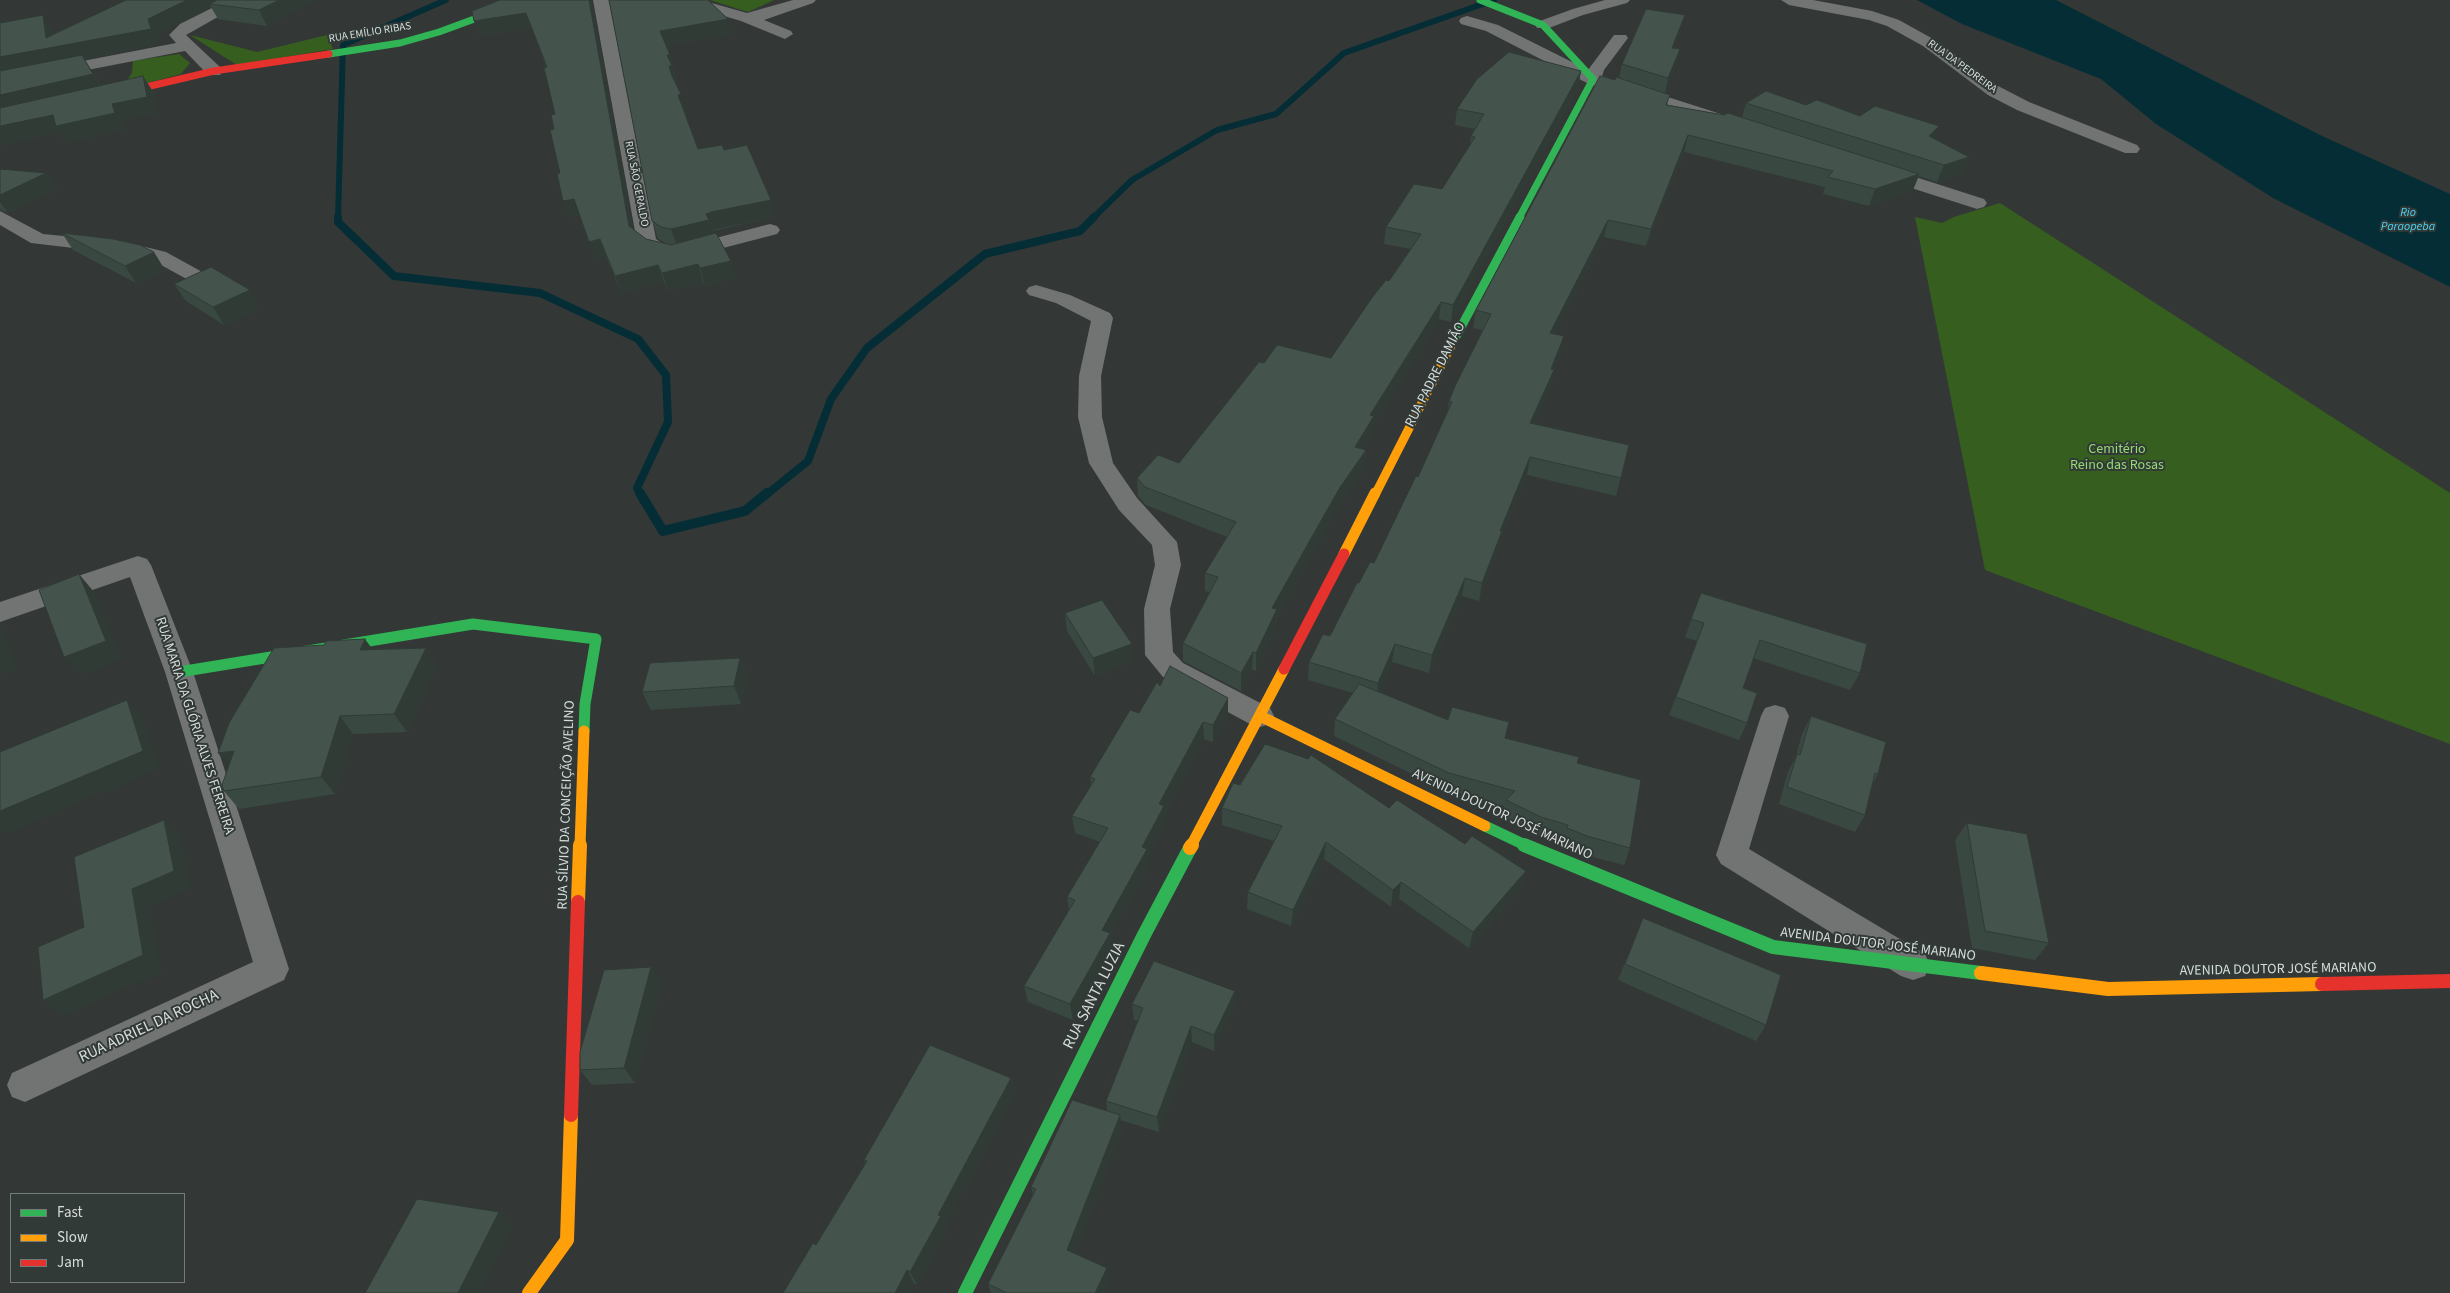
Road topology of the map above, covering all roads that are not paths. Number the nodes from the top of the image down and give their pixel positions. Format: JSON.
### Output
{"nodes":[{"id":1,"x":240,"y":0,"type":"edge"},
{"id":2,"x":526,"y":0,"type":"edge"},
{"id":3,"x":601,"y":0,"type":"edge"},
{"id":4,"x":685,"y":0,"type":"edge"},
{"id":5,"x":808,"y":0,"type":"edge"},
{"id":6,"x":1480,"y":0,"type":"edge"},
{"id":7,"x":1622,"y":0,"type":"edge"},
{"id":8,"x":1789,"y":0,"type":"edge"},
{"id":9,"x":746,"y":18,"type":"junction"},
{"id":10,"x":1467,"y":21,"type":"dead end"},
{"id":11,"x":1543,"y":25,"type":"junction"},
{"id":12,"x":785,"y":34,"type":"dead end"},
{"id":13,"x":1620,"y":38,"type":"dead end"},
{"id":14,"x":188,"y":46,"type":"junction"},
{"id":15,"x":98,"y":64,"type":"junction"},
{"id":16,"x":214,"y":71,"type":"junction"},
{"id":17,"x":1593,"y":79,"type":"junction"},
{"id":18,"x":0,"y":82,"type":"edge"},
{"id":19,"x":116,"y":94,"type":"junction"},
{"id":20,"x":97,"y":98,"type":"edge"},
{"id":21,"x":1734,"y":124,"type":"edge"},
{"id":22,"x":2131,"y":149,"type":"dead end"},
{"id":23,"x":1866,"y":167,"type":"edge"},
{"id":24,"x":1977,"y":203,"type":"dead end"},
{"id":25,"x":0,"y":217,"type":"edge"},
{"id":26,"x":770,"y":230,"type":"dead end"},
{"id":27,"x":208,"y":283,"type":"edge"},
{"id":28,"x":1036,"y":292,"type":"dead end"},
{"id":29,"x":0,"y":612,"type":"edge"},
{"id":30,"x":179,"y":672,"type":"junction"},
{"id":31,"x":1260,"y":716,"type":"junction"},
{"id":32,"x":1775,"y":716,"type":"dead end"},
{"id":33,"x":1914,"y":965,"type":"junction"},
{"id":34,"x":272,"y":969,"type":"joint"},
{"id":35,"x":2450,"y":981,"type":"edge"},
{"id":36,"x":25,"y":1085,"type":"dead end"},
{"id":37,"x":529,"y":1293,"type":"edge"},
{"id":38,"x":965,"y":1293,"type":"edge"}],
"edges":[{"from":1,"to":14,"type":"street"},
{"from":2,"to":16,"type":"street","name":"RUA EMÍLIO RIBAS"},
{"from":3,"to":26,"type":"street","name":"RUA SÃO GERALDO"},
{"from":4,"to":9,"type":"street"},
{"from":5,"to":9,"type":"street"},
{"from":6,"to":11,"type":"street"},
{"from":7,"to":11,"type":"street"},
{"from":8,"to":22,"type":"street","name":"RUA DA PEDREIRA"},
{"from":9,"to":12,"type":"street"},
{"from":10,"to":17,"type":"street"},
{"from":11,"to":17,"type":"street"},
{"from":13,"to":17,"type":"street","name":"RUA PADRE DAMIÃO"},
{"from":14,"to":15,"type":"street"},
{"from":14,"to":16,"type":"street"},
{"from":15,"to":18,"type":"street"},
{"from":15,"to":19,"type":"street"},
{"from":16,"to":19,"type":"street","name":"RUA EMÍLIO RIBAS"},
{"from":17,"to":21,"type":"street"},
{"from":17,"to":31,"type":"street","name":"RUA PADRE DAMIÃO"},
{"from":19,"to":20,"type":"street","name":"RUA EMÍLIO RIBAS"},
{"from":23,"to":24,"type":"street"},
{"from":25,"to":27,"type":"street"},
{"from":28,"to":31,"type":"street"},
{"from":29,"to":30,"type":"street","name":"RUA MARIA DA GLÓRIA ALVES FERREIRA"},
{"from":30,"to":34,"type":"street","name":"RUA MARIA DA GLÓRIA ALVES FERREIRA"},
{"from":30,"to":37,"type":"street","name":"RUA SÍLVIO DA CONCEIÇÃO AVELINO"},
{"from":31,"to":33,"type":"street","name":"AVENIDA DOUTOR JOSÉ MARIANO"},
{"from":31,"to":38,"type":"street","name":"RUA SANTA LUZIA"},
{"from":32,"to":33,"type":"street"},
{"from":33,"to":35,"type":"street","name":"AVENIDA DOUTOR JOSÉ MARIANO"},
{"from":34,"to":36,"type":"street","name":"RUA ADRIEL DA ROCHA"}]}
